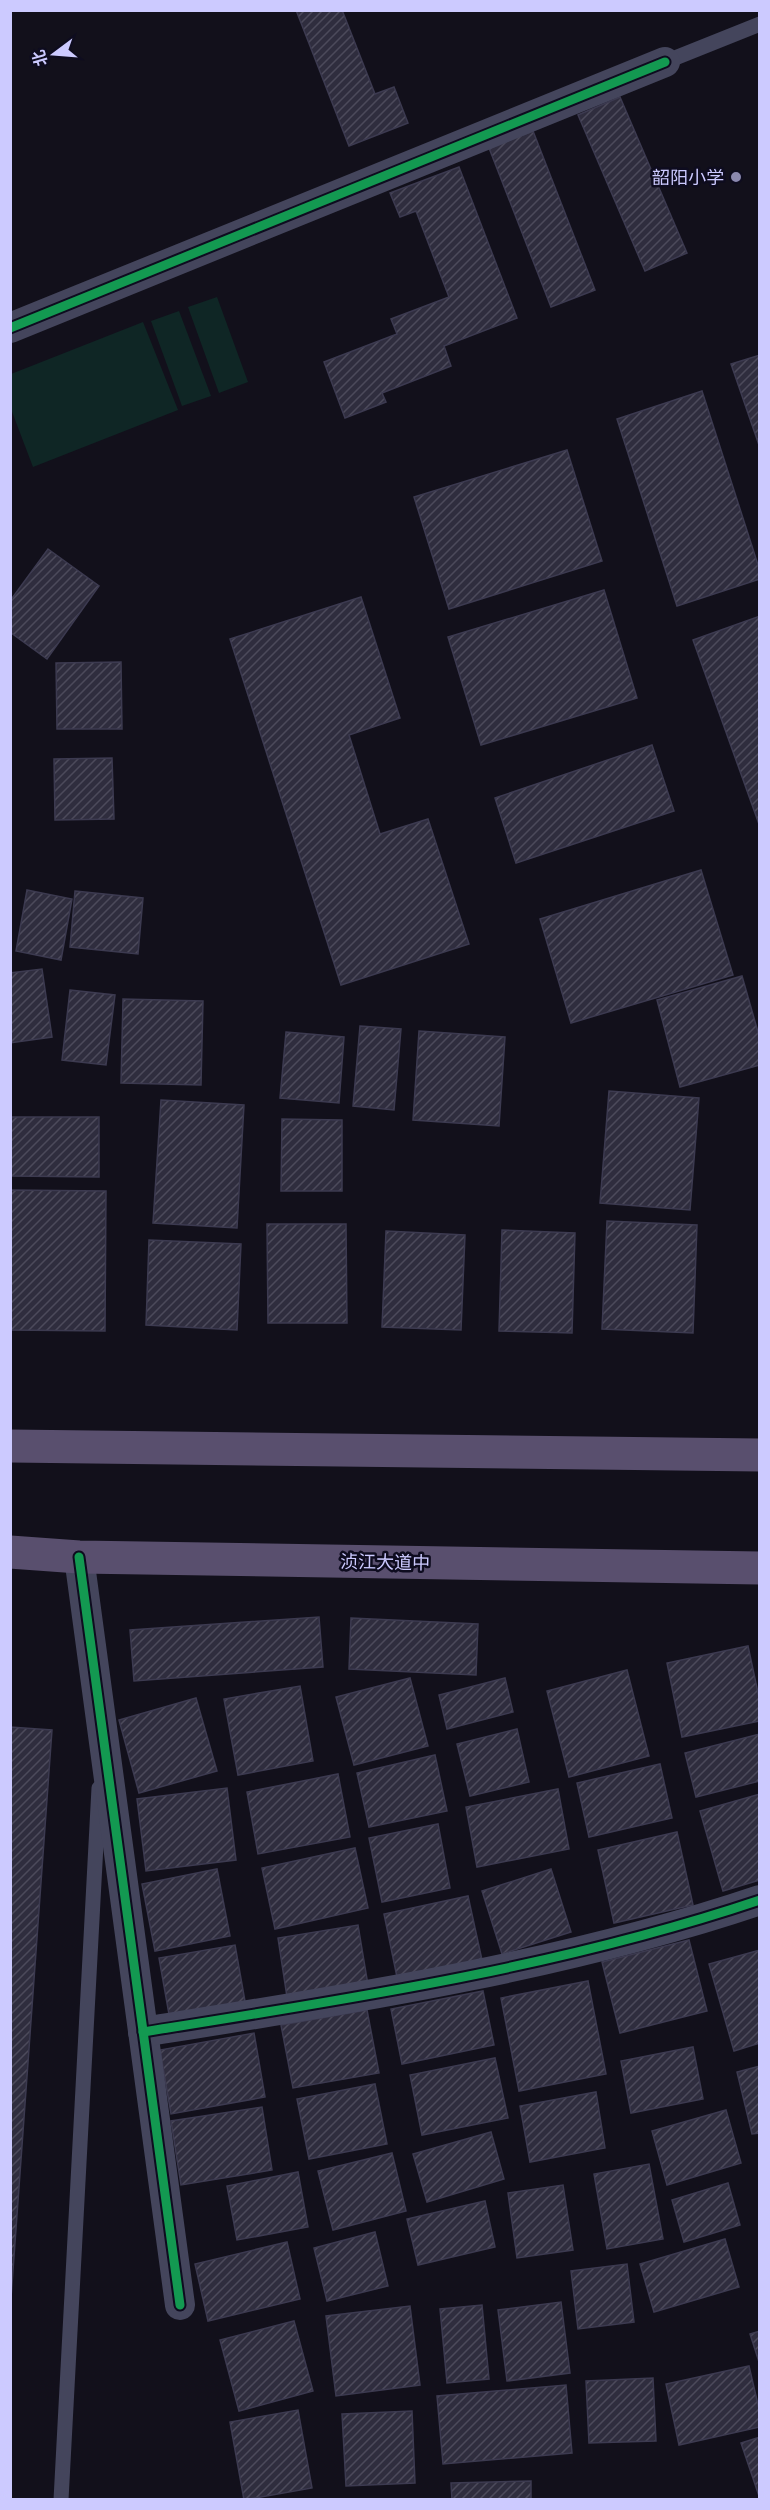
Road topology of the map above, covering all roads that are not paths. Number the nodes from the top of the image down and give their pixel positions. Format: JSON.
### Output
{"nodes":[{"id":1,"x":759,"y":24,"type":"edge"},
{"id":2,"x":664,"y":62,"type":"joint"},
{"id":3,"x":10,"y":328,"type":"edge"},
{"id":4,"x":10,"y":1446,"type":"edge"},
{"id":5,"x":759,"y":1455,"type":"edge"},
{"id":6,"x":10,"y":1552,"type":"edge"},
{"id":7,"x":79,"y":1557,"type":"junction"},
{"id":8,"x":759,"y":1568,"type":"edge"},
{"id":9,"x":102,"y":1731,"type":"junction"},
{"id":10,"x":759,"y":1899,"type":"edge"},
{"id":11,"x":143,"y":2032,"type":"junction"},
{"id":12,"x":180,"y":2305,"type":"dead end"},
{"id":13,"x":61,"y":2499,"type":"edge"}],
"edges":[{"from":1,"to":2,"type":"lane"},
{"from":2,"to":3,"type":"street"},
{"from":4,"to":5,"type":"main road"},
{"from":6,"to":7,"type":"main road","name":"浈江大道中"},
{"from":7,"to":8,"type":"main road","name":"浈江大道中"},
{"from":7,"to":9,"type":"street"},
{"from":9,"to":11,"type":"street"},
{"from":9,"to":13,"type":"lane"},
{"from":10,"to":11,"type":"street"},
{"from":11,"to":12,"type":"street"}]}
